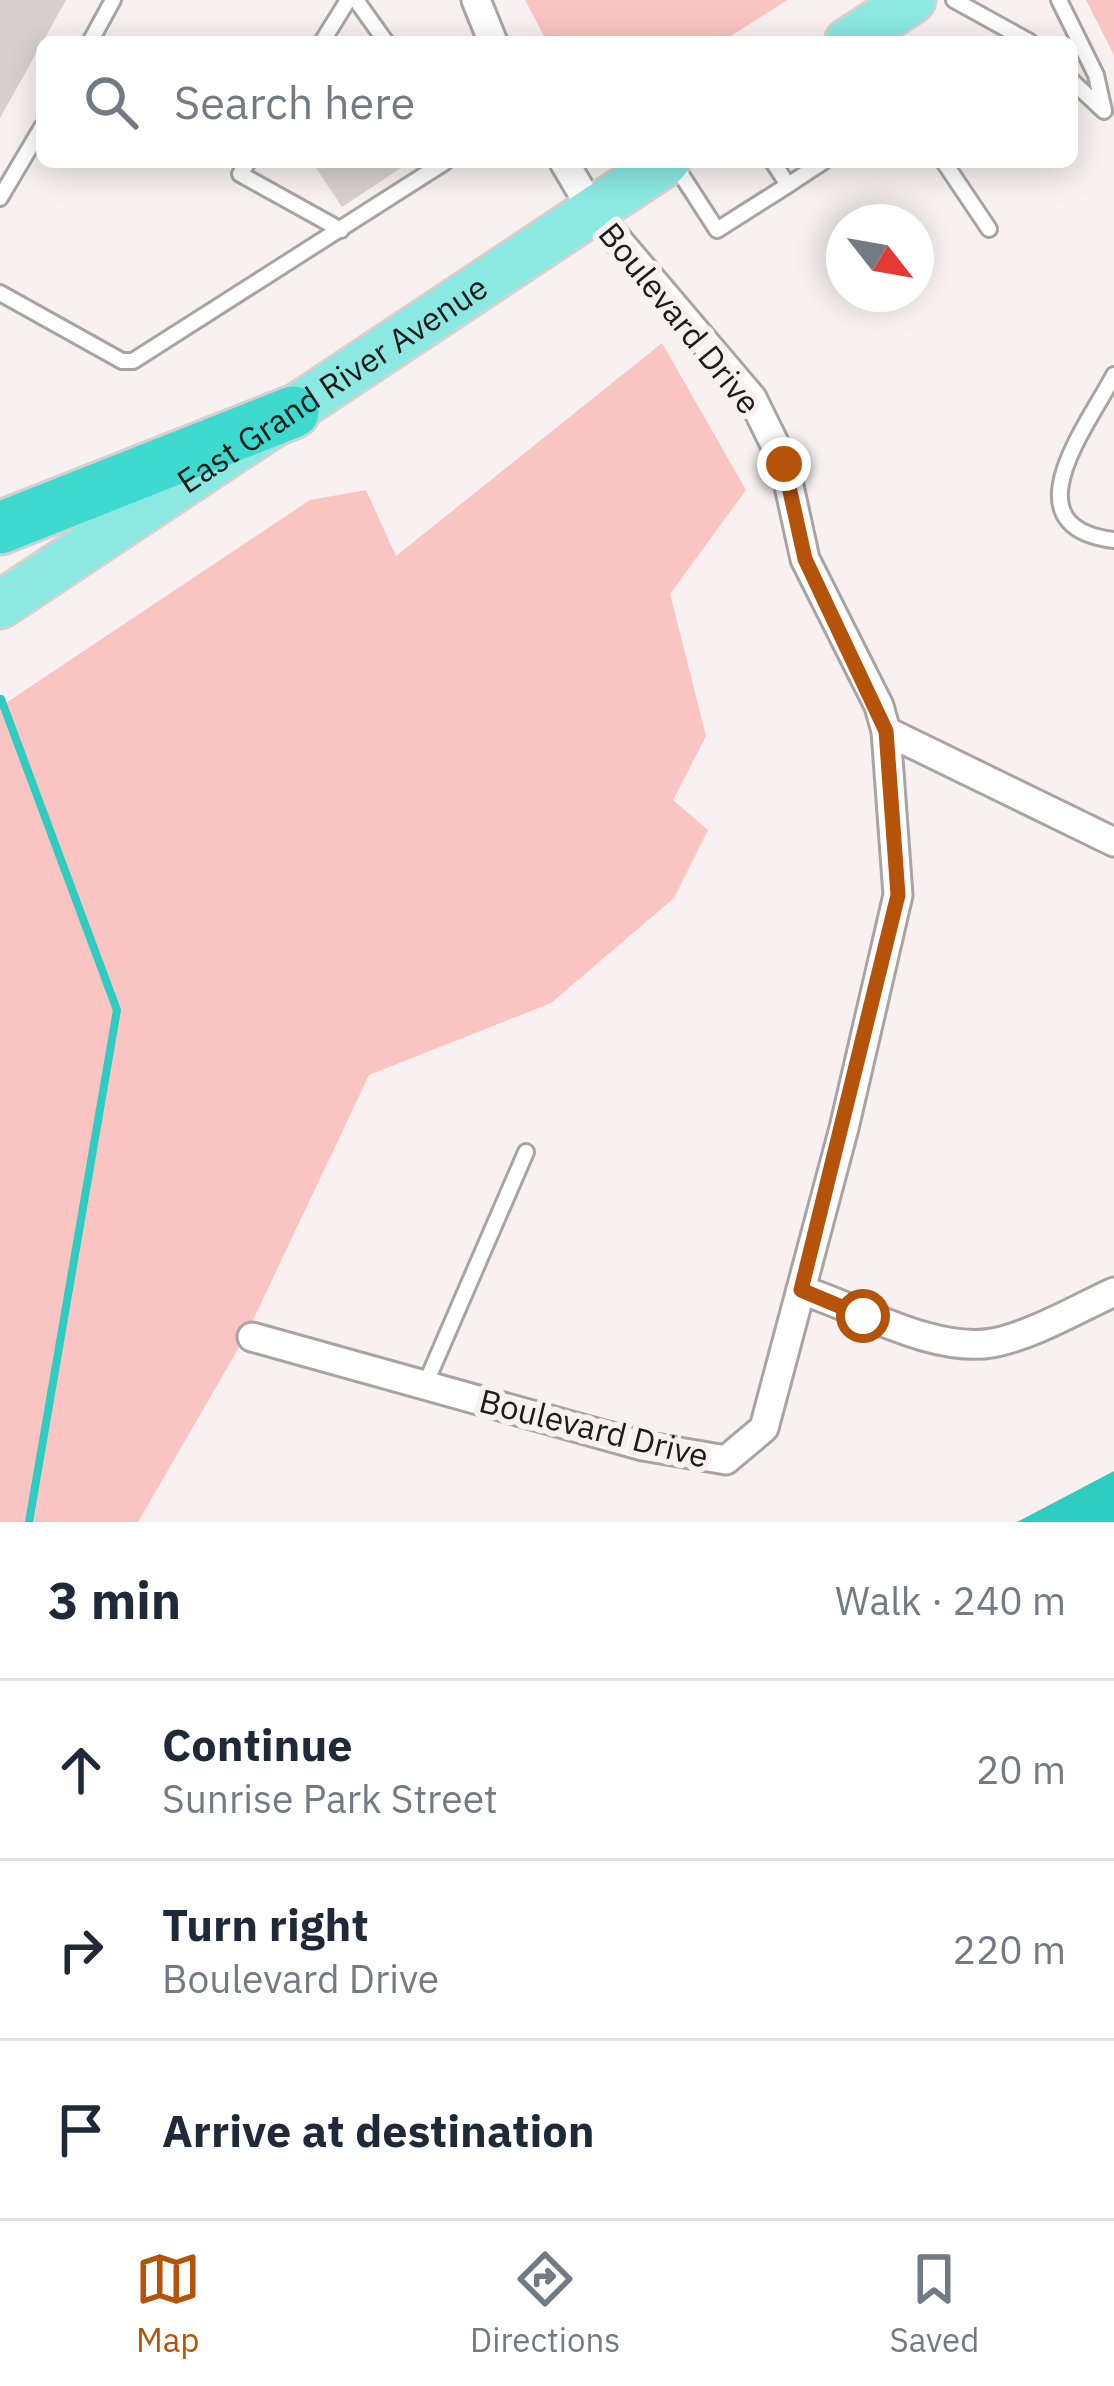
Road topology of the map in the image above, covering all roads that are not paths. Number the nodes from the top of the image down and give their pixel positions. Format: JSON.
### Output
{"nodes":[{"id":1,"x":113,"y":0,"type":"edge"},
{"id":2,"x":352,"y":0,"type":"edge"},
{"id":3,"x":476,"y":0,"type":"edge"},
{"id":4,"x":912,"y":0,"type":"edge"},
{"id":5,"x":954,"y":0,"type":"edge"},
{"id":6,"x":1059,"y":0,"type":"edge"},
{"id":7,"x":93,"y":36,"type":"edge"},
{"id":8,"x":326,"y":36,"type":"edge"},
{"id":9,"x":381,"y":36,"type":"edge"},
{"id":10,"x":491,"y":36,"type":"edge"},
{"id":11,"x":862,"y":36,"type":"edge"},
{"id":12,"x":1019,"y":36,"type":"edge"},
{"id":13,"x":1077,"y":36,"type":"edge"},
{"id":14,"x":1078,"y":39,"type":"edge"},
{"id":15,"x":1078,"y":87,"type":"edge"},
{"id":16,"x":1104,"y":111,"type":"junction"},
{"id":17,"x":1114,"y":124,"type":"edge"},
{"id":18,"x":36,"y":137,"type":"edge"},
{"id":19,"x":244,"y":168,"type":"edge"},
{"id":20,"x":436,"y":168,"type":"edge"},
{"id":21,"x":568,"y":168,"type":"edge"},
{"id":22,"x":661,"y":168,"type":"edge"},
{"id":23,"x":674,"y":168,"type":"edge"},
{"id":24,"x":777,"y":168,"type":"edge"},
{"id":25,"x":814,"y":168,"type":"edge"},
{"id":26,"x":948,"y":168,"type":"edge"},
{"id":27,"x":788,"y":185,"type":"junction"},
{"id":28,"x":0,"y":198,"type":"edge"},
{"id":29,"x":593,"y":211,"type":"junction"},
{"id":30,"x":989,"y":229,"type":"dead end"},
{"id":31,"x":341,"y":230,"type":"junction"},
{"id":32,"x":0,"y":293,"type":"edge"},
{"id":33,"x":1114,"y":375,"type":"edge"},
{"id":34,"x":293,"y":412,"type":"junction"},
{"id":35,"x":0,"y":528,"type":"edge"},
{"id":36,"x":1114,"y":539,"type":"edge"},
{"id":37,"x":0,"y":604,"type":"edge"},
{"id":38,"x":886,"y":731,"type":"junction"},
{"id":39,"x":1114,"y":842,"type":"edge"},
{"id":40,"x":526,"y":1152,"type":"dead end"},
{"id":41,"x":801,"y":1290,"type":"junction"},
{"id":42,"x":1114,"y":1292,"type":"edge"},
{"id":43,"x":252,"y":1337,"type":"dead end"},
{"id":44,"x":425,"y":1385,"type":"junction"}],
"edges":[{"from":1,"to":7,"type":"lane"},
{"from":2,"to":8,"type":"lane"},
{"from":2,"to":9,"type":"lane"},
{"from":3,"to":10,"type":"street"},
{"from":4,"to":11,"type":"main road"},
{"from":5,"to":12,"type":"lane"},
{"from":6,"to":13,"type":"lane"},
{"from":14,"to":16,"type":"lane"},
{"from":15,"to":16,"type":"lane"},
{"from":16,"to":17,"type":"lane"},
{"from":18,"to":28,"type":"lane"},
{"from":19,"to":31,"type":"lane"},
{"from":20,"to":31,"type":"lane"},
{"from":21,"to":29,"type":"street","name":"Boulevard Drive"},
{"from":22,"to":29,"type":"main road","name":"East Grand River Avenue"},
{"from":23,"to":27,"type":"lane"},
{"from":24,"to":27,"type":"lane"},
{"from":25,"to":27,"type":"lane"},
{"from":26,"to":30,"type":"lane"},
{"from":29,"to":34,"type":"main road","name":"East Grand River Avenue"},
{"from":29,"to":38,"type":"street","name":"Boulevard Drive"},
{"from":31,"to":32,"type":"lane"},
{"from":33,"to":36,"type":"lane"},
{"from":34,"to":35,"type":"highway"},
{"from":34,"to":37,"type":"main road","name":"East Grand River Avenue"},
{"from":38,"to":39,"type":"street"},
{"from":38,"to":41,"type":"street","name":"Boulevard Drive"},
{"from":40,"to":44,"type":"lane"},
{"from":41,"to":42,"type":"street"},
{"from":41,"to":44,"type":"street","name":"Boulevard Drive"},
{"from":43,"to":44,"type":"street","name":"Boulevard Drive"}]}
